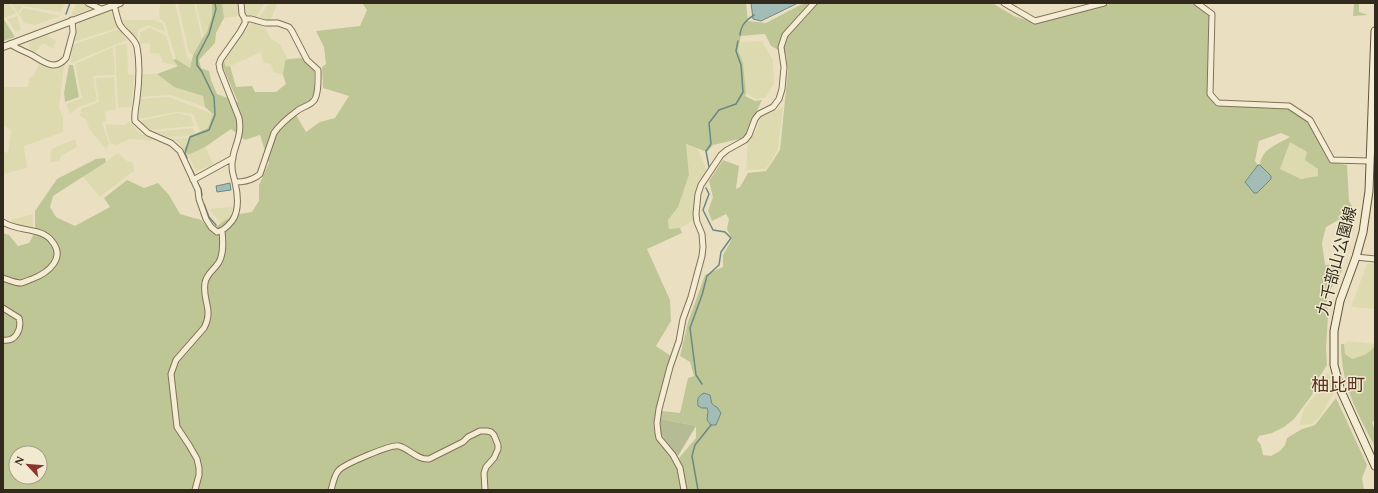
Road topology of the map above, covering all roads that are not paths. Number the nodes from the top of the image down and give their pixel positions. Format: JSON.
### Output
{"nodes":[{"id":1,"x":88,"y":3,"type":"edge"},
{"id":2,"x":241,"y":3,"type":"edge"},
{"id":3,"x":814,"y":3,"type":"edge"},
{"id":4,"x":1004,"y":3,"type":"edge"},
{"id":5,"x":1104,"y":3,"type":"edge"},
{"id":6,"x":1197,"y":3,"type":"edge"},
{"id":7,"x":117,"y":4,"type":"edge"},
{"id":8,"x":1010,"y":5,"type":"edge"},
{"id":9,"x":101,"y":9,"type":"junction"},
{"id":10,"x":245,"y":19,"type":"junction"},
{"id":11,"x":72,"y":20,"type":"junction"},
{"id":12,"x":1375,"y":31,"type":"edge"},
{"id":13,"x":10,"y":44,"type":"junction"},
{"id":14,"x":3,"y":47,"type":"edge"},
{"id":15,"x":233,"y":158,"type":"junction"},
{"id":16,"x":1370,"y":162,"type":"junction"},
{"id":17,"x":192,"y":180,"type":"junction"},
{"id":18,"x":236,"y":182,"type":"junction"},
{"id":19,"x":1372,"y":191,"type":"edge"},
{"id":20,"x":3,"y":222,"type":"edge"},
{"id":21,"x":222,"y":231,"type":"junction"},
{"id":22,"x":1356,"y":258,"type":"junction"},
{"id":23,"x":1375,"y":259,"type":"edge"},
{"id":24,"x":3,"y":278,"type":"edge"},
{"id":25,"x":3,"y":308,"type":"edge"},
{"id":26,"x":3,"y":340,"type":"edge"},
{"id":27,"x":1375,"y":466,"type":"edge"},
{"id":28,"x":195,"y":490,"type":"edge"},
{"id":29,"x":331,"y":490,"type":"edge"},
{"id":30,"x":485,"y":490,"type":"edge"},
{"id":31,"x":684,"y":490,"type":"edge"}],
"edges":[{"from":1,"to":9,"type":"street"},
{"from":2,"to":10,"type":"street"},
{"from":3,"to":31,"type":"street"},
{"from":4,"to":8,"type":"street"},
{"from":5,"to":8,"type":"street"},
{"from":6,"to":16,"type":"street"},
{"from":7,"to":9,"type":"street"},
{"from":7,"to":17,"type":"street"},
{"from":9,"to":11,"type":"street"},
{"from":10,"to":15,"type":"street"},
{"from":10,"to":18,"type":"street"},
{"from":11,"to":13,"type":"street"},
{"from":11,"to":13,"type":"street"},
{"from":12,"to":16,"type":"main road","name":"九千部山公園線"},
{"from":13,"to":14,"type":"street"},
{"from":15,"to":17,"type":"street"},
{"from":15,"to":18,"type":"street"},
{"from":16,"to":19,"type":"main road","name":"九千部山公園線"},
{"from":17,"to":21,"type":"street"},
{"from":18,"to":21,"type":"street"},
{"from":19,"to":22,"type":"main road","name":"九千部山公園線"},
{"from":20,"to":24,"type":"street"},
{"from":21,"to":28,"type":"street"},
{"from":22,"to":23,"type":"street"},
{"from":22,"to":27,"type":"main road","name":"九千部山公園線"},
{"from":25,"to":26,"type":"street"},
{"from":29,"to":30,"type":"street"}]}
